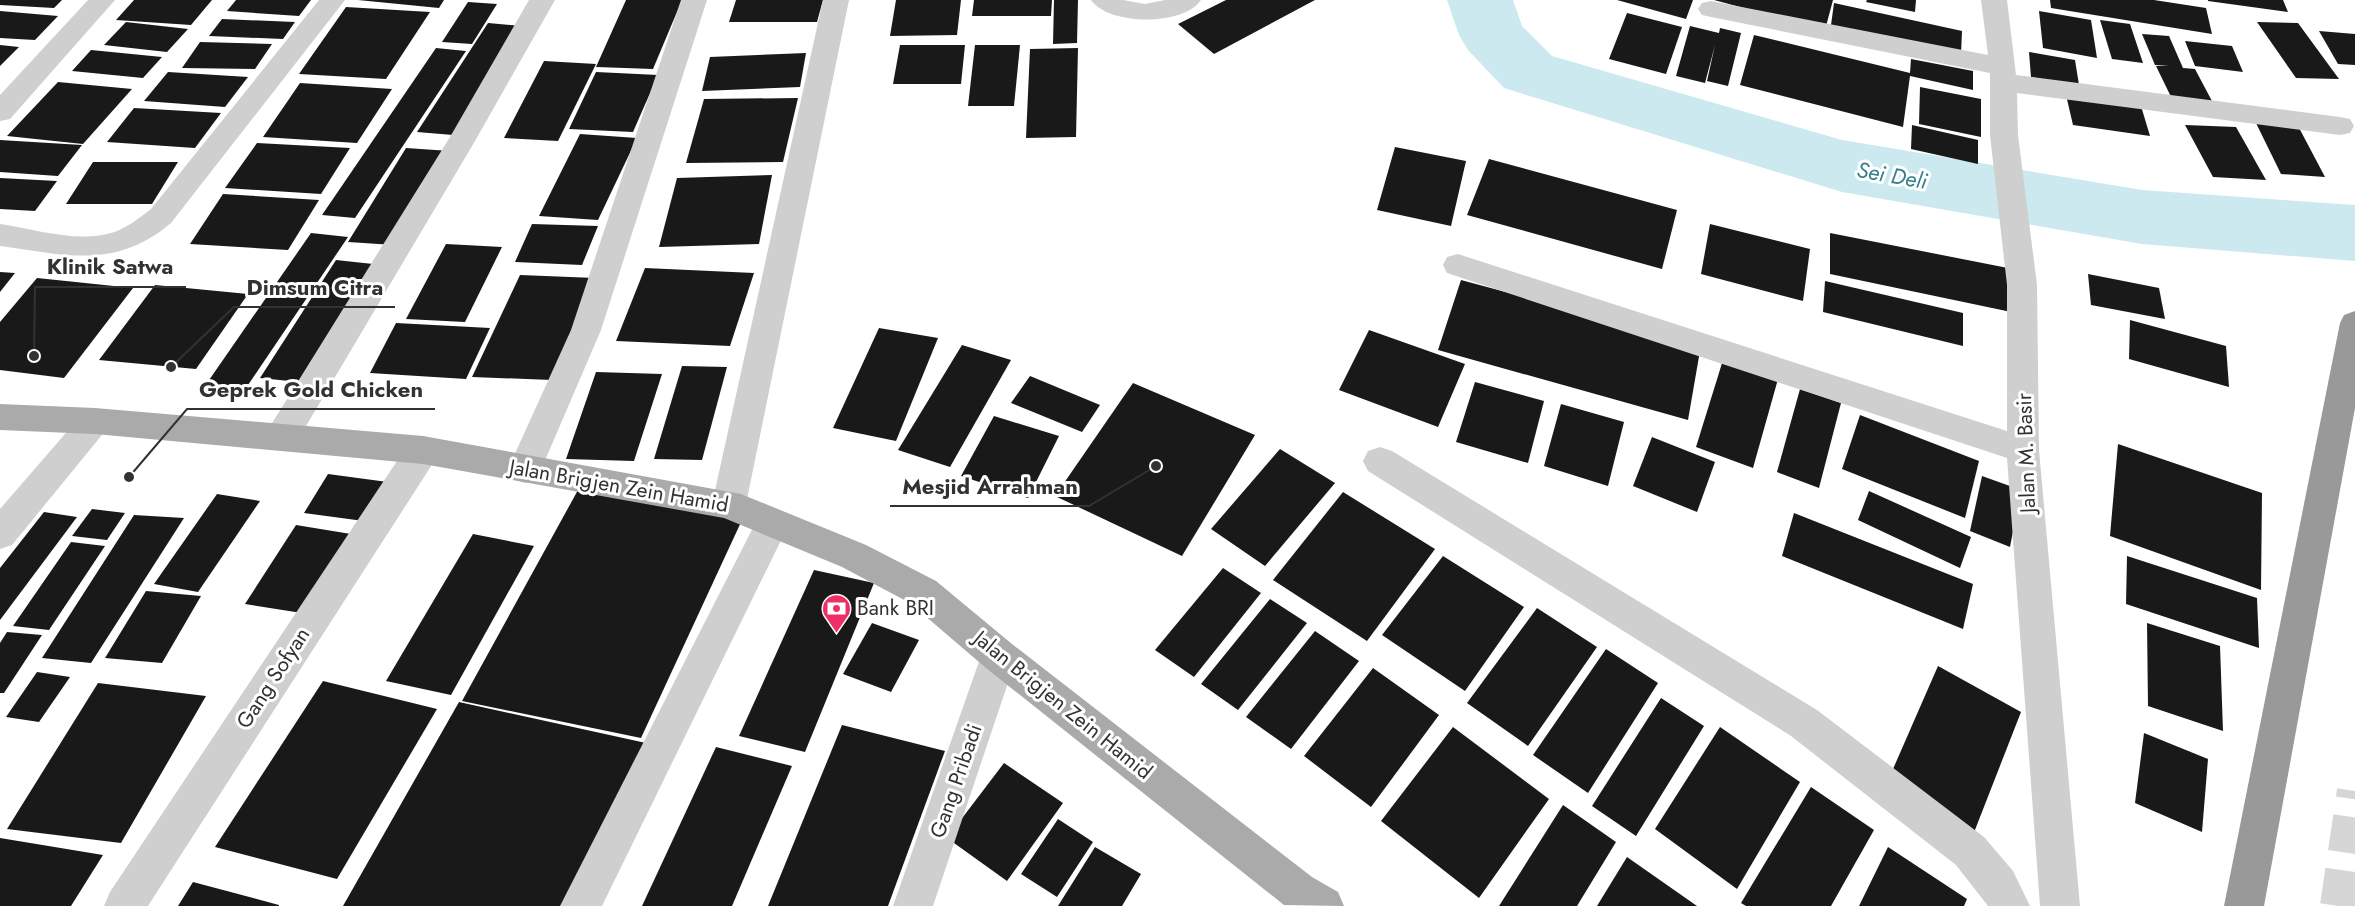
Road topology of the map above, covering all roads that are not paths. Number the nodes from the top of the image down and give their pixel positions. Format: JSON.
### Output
{"nodes":[{"id":1,"x":102,"y":0,"type":"edge"},
{"id":2,"x":332,"y":0,"type":"edge"},
{"id":3,"x":542,"y":0,"type":"edge"},
{"id":4,"x":694,"y":0,"type":"edge"},
{"id":5,"x":836,"y":0,"type":"edge"},
{"id":6,"x":1104,"y":0,"type":"edge"},
{"id":7,"x":1188,"y":0,"type":"edge"},
{"id":8,"x":1994,"y":0,"type":"edge"},
{"id":9,"x":1711,"y":9,"type":"dead end"},
{"id":10,"x":2003,"y":74,"type":"junction"},
{"id":11,"x":0,"y":112,"type":"edge"},
{"id":12,"x":2340,"y":126,"type":"dead end"},
{"id":13,"x":0,"y":235,"type":"edge"},
{"id":14,"x":1458,"y":265,"type":"dead end"},
{"id":15,"x":2355,"y":323,"type":"edge"},
{"id":16,"x":0,"y":417,"type":"edge"},
{"id":17,"x":95,"y":421,"type":"junction"},
{"id":18,"x":281,"y":438,"type":"junction"},
{"id":19,"x":423,"y":450,"type":"junction"},
{"id":20,"x":2023,"y":450,"type":"junction"},
{"id":21,"x":1380,"y":461,"type":"dead end"},
{"id":22,"x":525,"y":468,"type":"junction"},
{"id":23,"x":729,"y":504,"type":"junction"},
{"id":24,"x":772,"y":524,"type":"junction"},
{"id":25,"x":0,"y":534,"type":"edge"},
{"id":26,"x":999,"y":656,"type":"junction"},
{"id":27,"x":1310,"y":901,"type":"edge"},
{"id":28,"x":124,"y":906,"type":"edge"},
{"id":29,"x":580,"y":906,"type":"edge"},
{"id":30,"x":913,"y":906,"type":"edge"},
{"id":31,"x":2010,"y":906,"type":"edge"},
{"id":32,"x":2060,"y":906,"type":"edge"},
{"id":33,"x":2244,"y":906,"type":"edge"}],
"edges":[{"from":1,"to":11,"type":"street"},
{"from":2,"to":13,"type":"street"},
{"from":3,"to":18,"type":"street"},
{"from":4,"to":22,"type":"street"},
{"from":5,"to":23,"type":"street"},
{"from":6,"to":7,"type":"street"},
{"from":8,"to":10,"type":"street","name":"Jalan M. Basir"},
{"from":9,"to":10,"type":"street"},
{"from":10,"to":12,"type":"street"},
{"from":10,"to":20,"type":"street","name":"Jalan M. Basir"},
{"from":14,"to":20,"type":"street"},
{"from":15,"to":33,"type":"highway"},
{"from":16,"to":17,"type":"main road","name":"Jalan Brigjen Zein Hamid"},
{"from":17,"to":18,"type":"main road","name":"Jalan Brigjen Zein Hamid"},
{"from":17,"to":25,"type":"street"},
{"from":18,"to":19,"type":"main road","name":"Jalan Brigjen Zein Hamid"},
{"from":19,"to":22,"type":"main road","name":"Jalan Brigjen Zein Hamid"},
{"from":19,"to":28,"type":"street","name":"Gang Sofyan"},
{"from":20,"to":32,"type":"street","name":"Jalan M. Basir"},
{"from":21,"to":31,"type":"street"},
{"from":22,"to":23,"type":"main road","name":"Jalan Brigjen Zein Hamid"},
{"from":23,"to":24,"type":"main road","name":"Jalan Brigjen Zein Hamid"},
{"from":24,"to":26,"type":"main road","name":"Jalan Brigjen Zein Hamid"},
{"from":24,"to":29,"type":"street"},
{"from":26,"to":27,"type":"main road","name":"Jalan Brigjen Zein Hamid"},
{"from":26,"to":30,"type":"street","name":"Gang Pribadi"}]}
